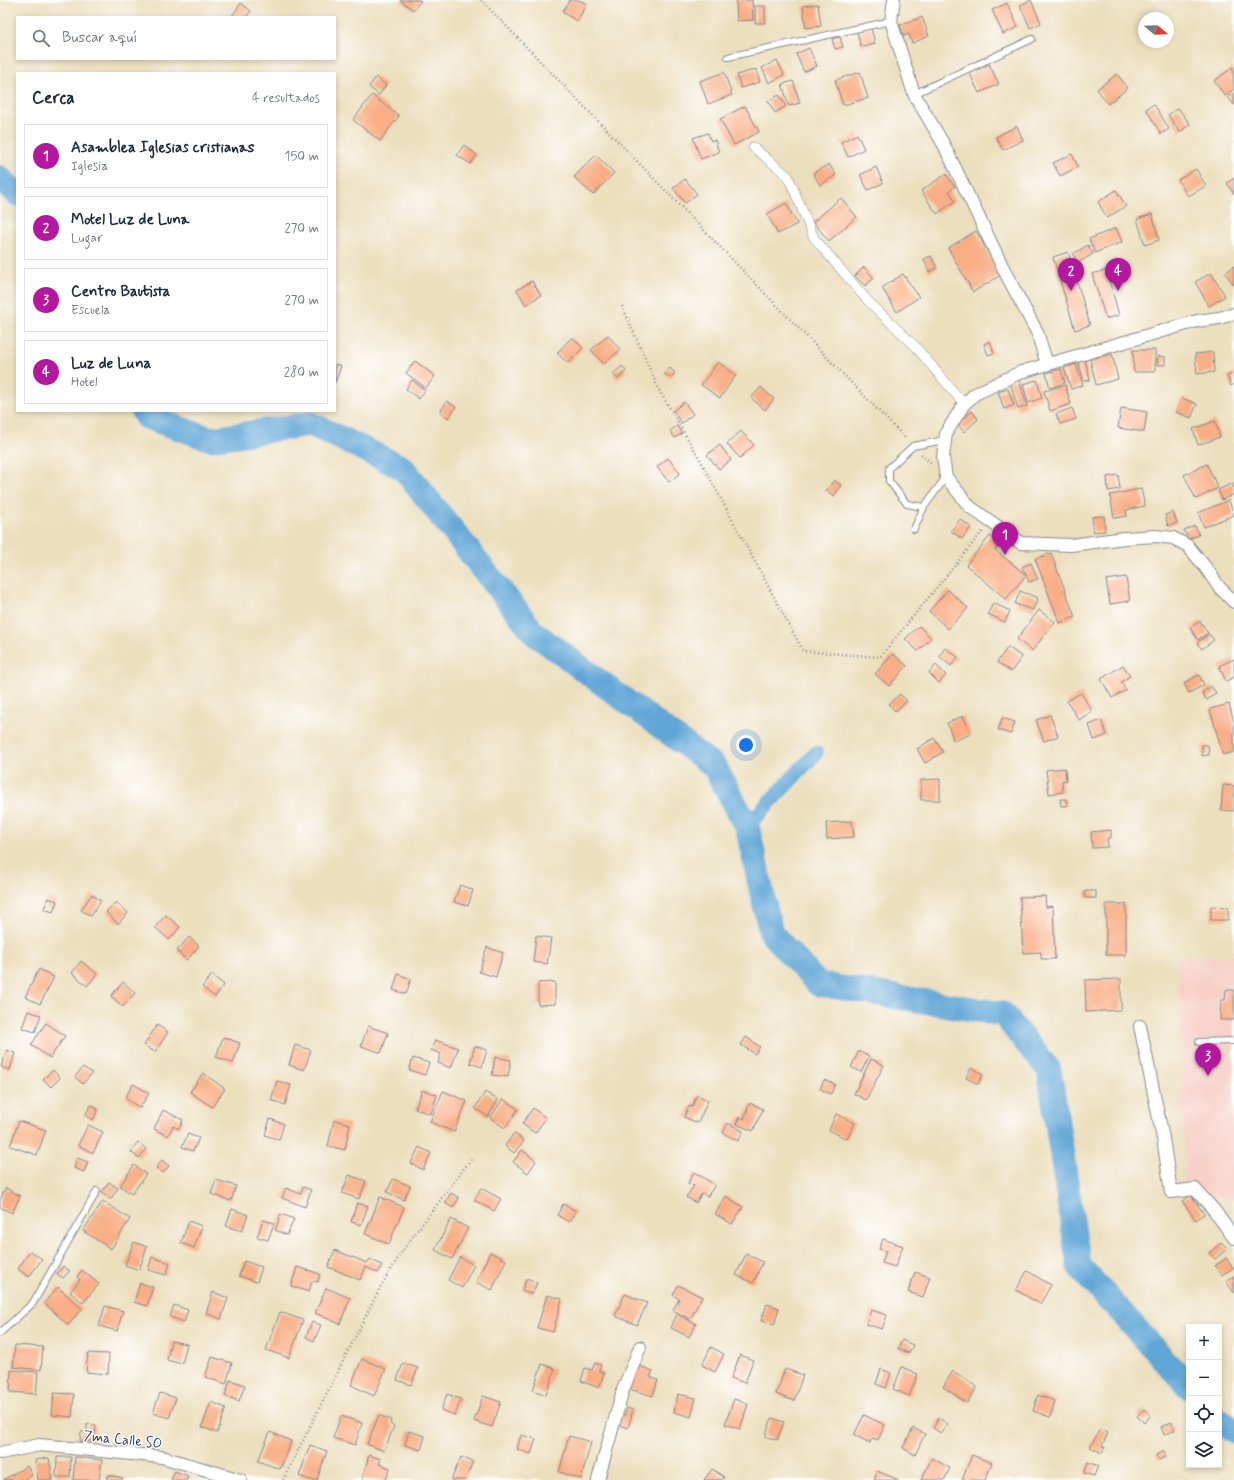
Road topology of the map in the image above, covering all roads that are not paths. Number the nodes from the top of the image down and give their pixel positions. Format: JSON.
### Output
{"nodes":[{"id":1,"x":894,"y":0,"type":"edge"},
{"id":2,"x":891,"y":21,"type":"junction"},
{"id":3,"x":1032,"y":39,"type":"dead end"},
{"id":4,"x":728,"y":57,"type":"dead end"},
{"id":5,"x":914,"y":94,"type":"junction"},
{"id":6,"x":753,"y":148,"type":"dead end"},
{"id":7,"x":1234,"y":314,"type":"edge"},
{"id":8,"x":1047,"y":364,"type":"junction"},
{"id":9,"x":964,"y":404,"type":"junction"},
{"id":10,"x":945,"y":440,"type":"junction"},
{"id":11,"x":946,"y":477,"type":"junction"},
{"id":12,"x":924,"y":507,"type":"junction"},
{"id":13,"x":914,"y":530,"type":"dead end"},
{"id":14,"x":1234,"y":602,"type":"edge"},
{"id":15,"x":1140,"y":1026,"type":"dead end"},
{"id":16,"x":1234,"y":1041,"type":"edge"},
{"id":17,"x":1199,"y":1042,"type":"dead end"},
{"id":18,"x":97,"y":1191,"type":"dead end"},
{"id":19,"x":1234,"y":1238,"type":"edge"},
{"id":20,"x":0,"y":1333,"type":"edge"},
{"id":21,"x":640,"y":1347,"type":"dead end"},
{"id":22,"x":0,"y":1453,"type":"edge"},
{"id":23,"x":241,"y":1480,"type":"edge"},
{"id":24,"x":598,"y":1480,"type":"edge"}],
"edges":[{"from":1,"to":2,"type":"street"},
{"from":2,"to":4,"type":"lane"},
{"from":2,"to":5,"type":"street"},
{"from":3,"to":5,"type":"lane"},
{"from":5,"to":8,"type":"street"},
{"from":6,"to":9,"type":"street"},
{"from":7,"to":8,"type":"street"},
{"from":8,"to":9,"type":"street"},
{"from":9,"to":10,"type":"street"},
{"from":10,"to":11,"type":"street"},
{"from":10,"to":12,"type":"lane"},
{"from":11,"to":12,"type":"lane"},
{"from":11,"to":14,"type":"street"},
{"from":12,"to":13,"type":"lane"},
{"from":15,"to":19,"type":"street"},
{"from":16,"to":17,"type":"lane"},
{"from":18,"to":20,"type":"lane"},
{"from":21,"to":24,"type":"street"},
{"from":22,"to":23,"type":"street","name":"7ma Calle SO"}]}
